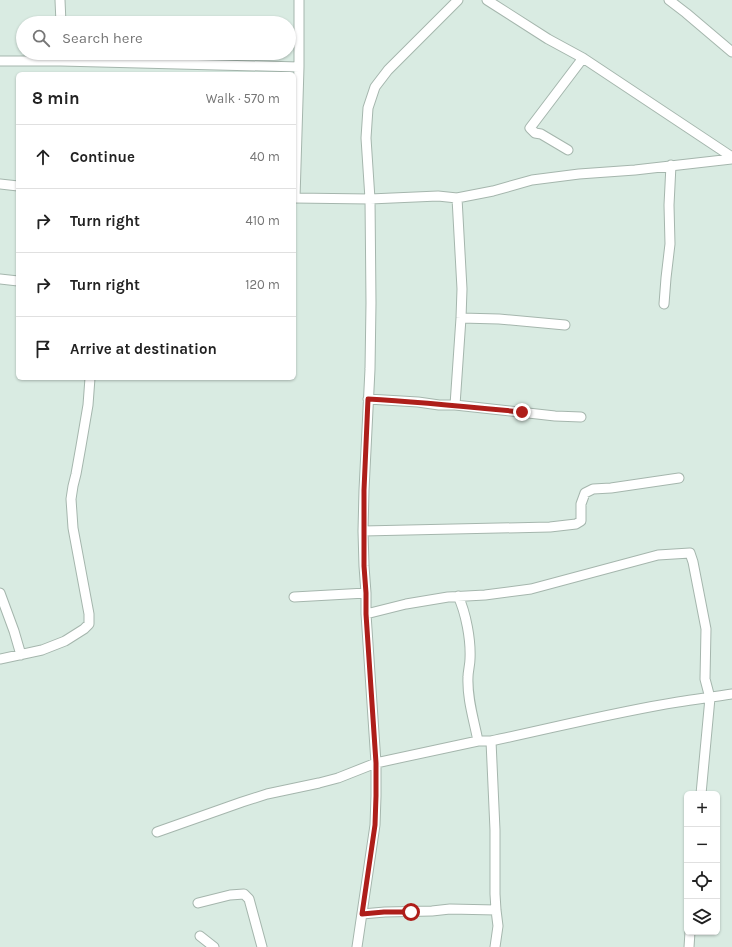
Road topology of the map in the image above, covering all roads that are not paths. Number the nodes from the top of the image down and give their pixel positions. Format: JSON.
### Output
{"nodes":[{"id":1,"x":60,"y":0,"type":"edge"},
{"id":2,"x":299,"y":0,"type":"edge"},
{"id":3,"x":458,"y":0,"type":"edge"},
{"id":4,"x":487,"y":0,"type":"edge"},
{"id":5,"x":669,"y":0,"type":"edge"},
{"id":6,"x":61,"y":16,"type":"edge"},
{"id":7,"x":732,"y":52,"type":"edge"},
{"id":8,"x":583,"y":58,"type":"junction"},
{"id":9,"x":16,"y":60,"type":"edge"},
{"id":10,"x":126,"y":60,"type":"edge"},
{"id":11,"x":0,"y":61,"type":"edge"},
{"id":12,"x":299,"y":68,"type":"junction"},
{"id":13,"x":296,"y":146,"type":"edge"},
{"id":14,"x":568,"y":150,"type":"dead end"},
{"id":15,"x":732,"y":158,"type":"edge"},
{"id":16,"x":671,"y":165,"type":"junction"},
{"id":17,"x":0,"y":184,"type":"edge"},
{"id":18,"x":16,"y":186,"type":"edge"},
{"id":19,"x":296,"y":198,"type":"edge"},
{"id":20,"x":457,"y":198,"type":"junction"},
{"id":21,"x":370,"y":199,"type":"junction"},
{"id":22,"x":0,"y":279,"type":"edge"},
{"id":23,"x":16,"y":281,"type":"edge"},
{"id":24,"x":664,"y":304,"type":"dead end"},
{"id":25,"x":461,"y":318,"type":"junction"},
{"id":26,"x":564,"y":325,"type":"dead end"},
{"id":27,"x":90,"y":380,"type":"edge"},
{"id":28,"x":368,"y":399,"type":"junction"},
{"id":29,"x":455,"y":405,"type":"junction"},
{"id":30,"x":581,"y":417,"type":"dead end"},
{"id":31,"x":679,"y":478,"type":"dead end"},
{"id":32,"x":363,"y":531,"type":"junction"},
{"id":33,"x":0,"y":593,"type":"edge"},
{"id":34,"x":366,"y":593,"type":"junction"},
{"id":35,"x":458,"y":596,"type":"junction"},
{"id":36,"x":294,"y":597,"type":"dead end"},
{"id":37,"x":366,"y":614,"type":"junction"},
{"id":38,"x":21,"y":655,"type":"junction"},
{"id":39,"x":0,"y":659,"type":"edge"},
{"id":40,"x":732,"y":694,"type":"edge"},
{"id":41,"x":710,"y":698,"type":"junction"},
{"id":42,"x":478,"y":741,"type":"junction"},
{"id":43,"x":490,"y":741,"type":"junction"},
{"id":44,"x":376,"y":763,"type":"junction"},
{"id":45,"x":701,"y":791,"type":"edge"},
{"id":46,"x":157,"y":832,"type":"dead end"},
{"id":47,"x":198,"y":903,"type":"dead end"},
{"id":48,"x":496,"y":910,"type":"junction"},
{"id":49,"x":362,"y":914,"type":"junction"},
{"id":50,"x":690,"y":935,"type":"edge"},
{"id":51,"x":200,"y":936,"type":"dead end"},
{"id":52,"x":214,"y":947,"type":"edge"},
{"id":53,"x":262,"y":947,"type":"edge"},
{"id":54,"x":357,"y":947,"type":"edge"},
{"id":55,"x":495,"y":947,"type":"edge"},
{"id":56,"x":689,"y":947,"type":"edge"}],
"edges":[{"from":1,"to":6,"type":"street"},
{"from":2,"to":12,"type":"street"},
{"from":3,"to":21,"type":"street"},
{"from":4,"to":8,"type":"street"},
{"from":5,"to":7,"type":"street"},
{"from":8,"to":14,"type":"street"},
{"from":8,"to":15,"type":"street"},
{"from":9,"to":11,"type":"street"},
{"from":10,"to":12,"type":"street"},
{"from":12,"to":13,"type":"street"},
{"from":15,"to":16,"type":"street"},
{"from":16,"to":20,"type":"street"},
{"from":16,"to":24,"type":"street"},
{"from":17,"to":18,"type":"street"},
{"from":19,"to":21,"type":"street"},
{"from":20,"to":21,"type":"street"},
{"from":20,"to":25,"type":"street"},
{"from":21,"to":28,"type":"street"},
{"from":22,"to":23,"type":"street"},
{"from":25,"to":26,"type":"street"},
{"from":25,"to":29,"type":"street"},
{"from":27,"to":38,"type":"street"},
{"from":28,"to":29,"type":"street"},
{"from":28,"to":32,"type":"street"},
{"from":29,"to":30,"type":"street"},
{"from":31,"to":32,"type":"street"},
{"from":32,"to":34,"type":"street"},
{"from":33,"to":38,"type":"street"},
{"from":34,"to":36,"type":"street"},
{"from":34,"to":37,"type":"street"},
{"from":35,"to":37,"type":"street"},
{"from":35,"to":41,"type":"street"},
{"from":35,"to":42,"type":"street"},
{"from":37,"to":44,"type":"street"},
{"from":38,"to":39,"type":"street"},
{"from":40,"to":41,"type":"street"},
{"from":41,"to":43,"type":"street"},
{"from":41,"to":45,"type":"street"},
{"from":42,"to":43,"type":"street"},
{"from":42,"to":44,"type":"street"},
{"from":43,"to":48,"type":"street"},
{"from":44,"to":46,"type":"street"},
{"from":44,"to":49,"type":"street"},
{"from":47,"to":53,"type":"street"},
{"from":48,"to":49,"type":"street"},
{"from":48,"to":55,"type":"street"},
{"from":49,"to":54,"type":"street"},
{"from":50,"to":56,"type":"street"},
{"from":51,"to":52,"type":"street"}]}
